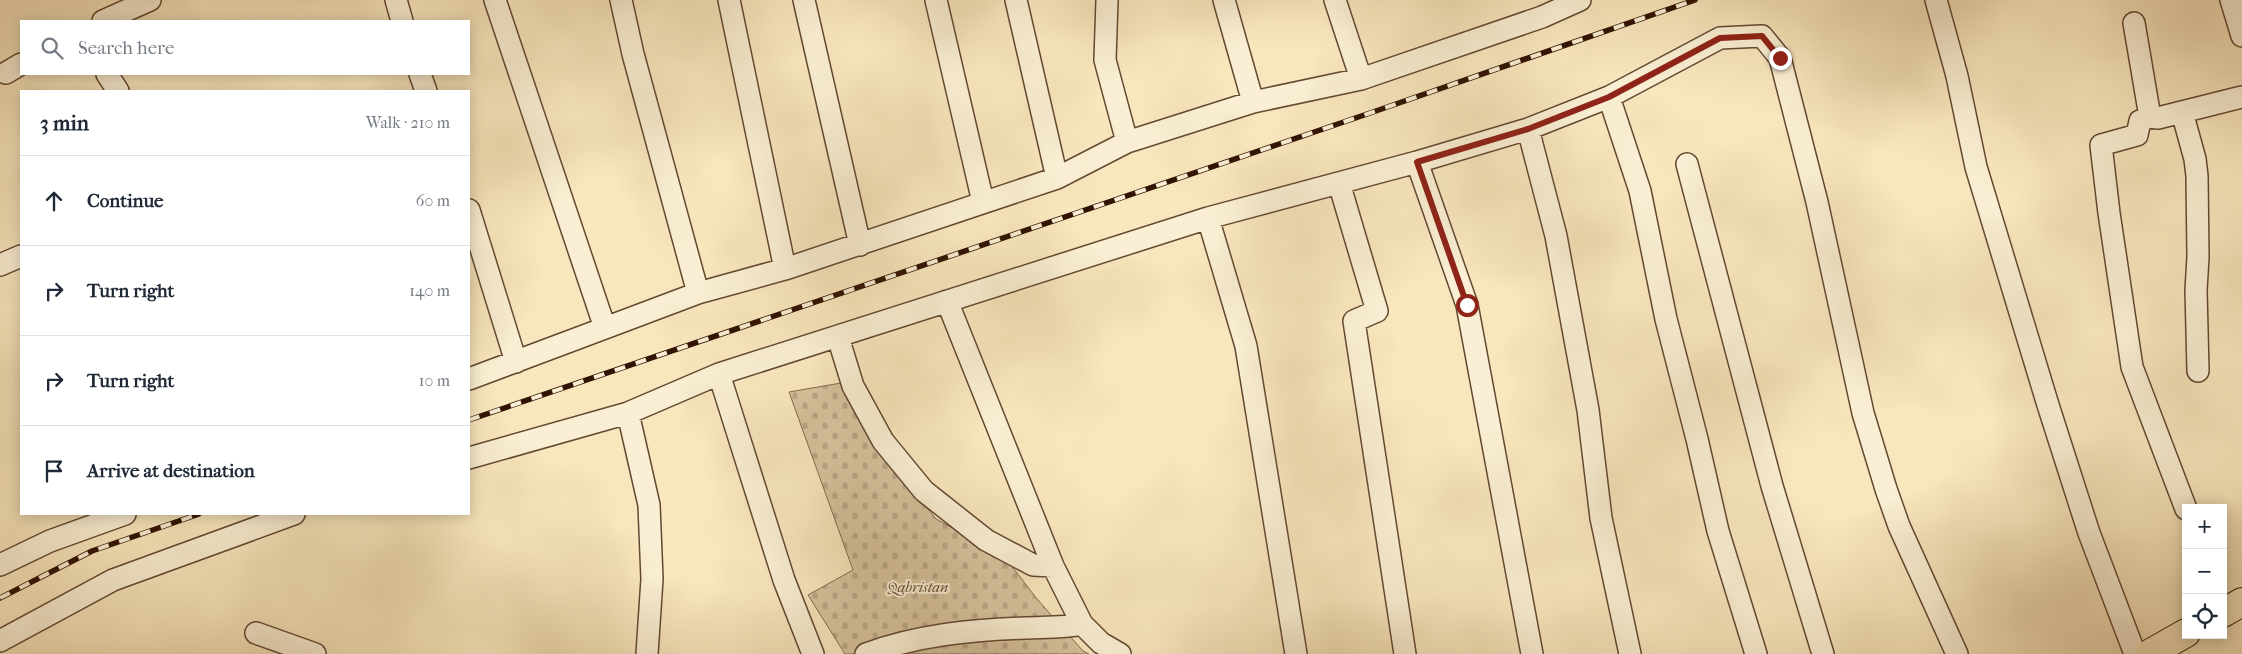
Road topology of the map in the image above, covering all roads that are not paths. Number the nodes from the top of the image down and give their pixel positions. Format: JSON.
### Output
{"nodes":[{"id":1,"x":150,"y":0,"type":"edge"},
{"id":2,"x":396,"y":0,"type":"edge"},
{"id":3,"x":495,"y":0,"type":"edge"},
{"id":4,"x":621,"y":0,"type":"edge"},
{"id":5,"x":729,"y":0,"type":"edge"},
{"id":6,"x":804,"y":0,"type":"edge"},
{"id":7,"x":936,"y":0,"type":"edge"},
{"id":8,"x":1016,"y":0,"type":"edge"},
{"id":9,"x":1107,"y":0,"type":"edge"},
{"id":10,"x":1224,"y":0,"type":"edge"},
{"id":11,"x":1335,"y":0,"type":"edge"},
{"id":12,"x":1580,"y":0,"type":"edge"},
{"id":13,"x":1936,"y":0,"type":"edge"},
{"id":14,"x":2231,"y":0,"type":"edge"},
{"id":15,"x":105,"y":20,"type":"edge"},
{"id":16,"x":402,"y":20,"type":"edge"},
{"id":17,"x":2134,"y":22,"type":"dead end"},
{"id":18,"x":2242,"y":36,"type":"edge"},
{"id":19,"x":108,"y":75,"type":"edge"},
{"id":20,"x":420,"y":75,"type":"edge"},
{"id":21,"x":1361,"y":79,"type":"junction"},
{"id":22,"x":117,"y":90,"type":"edge"},
{"id":23,"x":426,"y":90,"type":"edge"},
{"id":24,"x":1609,"y":97,"type":"junction"},
{"id":25,"x":2242,"y":98,"type":"edge"},
{"id":26,"x":1253,"y":102,"type":"junction"},
{"id":27,"x":2182,"y":112,"type":"junction"},
{"id":28,"x":2150,"y":118,"type":"junction"},
{"id":29,"x":1528,"y":129,"type":"junction"},
{"id":30,"x":1127,"y":142,"type":"junction"},
{"id":31,"x":1417,"y":162,"type":"junction"},
{"id":32,"x":1687,"y":164,"type":"dead end"},
{"id":33,"x":1057,"y":178,"type":"junction"},
{"id":34,"x":1339,"y":183,"type":"junction"},
{"id":35,"x":983,"y":202,"type":"junction"},
{"id":36,"x":470,"y":213,"type":"edge"},
{"id":37,"x":1208,"y":218,"type":"junction"},
{"id":38,"x":860,"y":245,"type":"junction"},
{"id":39,"x":20,"y":256,"type":"edge"},
{"id":40,"x":0,"y":265,"type":"edge"},
{"id":41,"x":785,"y":270,"type":"junction"},
{"id":42,"x":698,"y":293,"type":"junction"},
{"id":43,"x":947,"y":301,"type":"junction"},
{"id":44,"x":605,"y":328,"type":"junction"},
{"id":45,"x":838,"y":337,"type":"junction"},
{"id":46,"x":516,"y":362,"type":"junction"},
{"id":47,"x":2198,"y":371,"type":"dead end"},
{"id":48,"x":719,"y":374,"type":"junction"},
{"id":49,"x":470,"y":379,"type":"edge"},
{"id":50,"x":628,"y":413,"type":"junction"},
{"id":51,"x":470,"y":458,"type":"edge"},
{"id":52,"x":2184,"y":504,"type":"edge"},
{"id":53,"x":122,"y":515,"type":"edge"},
{"id":54,"x":291,"y":515,"type":"edge"},
{"id":55,"x":0,"y":565,"type":"edge"},
{"id":56,"x":1053,"y":566,"type":"junction"},
{"id":57,"x":1082,"y":624,"type":"junction"},
{"id":58,"x":256,"y":633,"type":"dead end"},
{"id":59,"x":2182,"y":636,"type":"edge"},
{"id":60,"x":0,"y":641,"type":"edge"},
{"id":61,"x":302,"y":652,"type":"edge"},
{"id":62,"x":647,"y":654,"type":"edge"},
{"id":63,"x":813,"y":654,"type":"edge"},
{"id":64,"x":866,"y":654,"type":"edge"},
{"id":65,"x":1120,"y":654,"type":"edge"},
{"id":66,"x":1296,"y":654,"type":"edge"},
{"id":67,"x":1405,"y":654,"type":"edge"},
{"id":68,"x":1532,"y":654,"type":"edge"},
{"id":69,"x":1630,"y":654,"type":"edge"},
{"id":70,"x":1756,"y":654,"type":"edge"},
{"id":71,"x":1823,"y":654,"type":"edge"},
{"id":72,"x":1957,"y":654,"type":"edge"},
{"id":73,"x":2135,"y":654,"type":"edge"},
{"id":74,"x":2149,"y":654,"type":"edge"}],
"edges":[{"from":1,"to":15,"type":"street"},
{"from":2,"to":16,"type":"street"},
{"from":3,"to":44,"type":"street"},
{"from":4,"to":42,"type":"street"},
{"from":5,"to":41,"type":"street"},
{"from":6,"to":38,"type":"street"},
{"from":7,"to":35,"type":"street"},
{"from":8,"to":33,"type":"street"},
{"from":9,"to":30,"type":"street"},
{"from":10,"to":26,"type":"street"},
{"from":11,"to":21,"type":"street"},
{"from":12,"to":21,"type":"street"},
{"from":13,"to":73,"type":"street"},
{"from":14,"to":18,"type":"street"},
{"from":17,"to":28,"type":"street"},
{"from":19,"to":22,"type":"street"},
{"from":20,"to":23,"type":"street"},
{"from":21,"to":26,"type":"street"},
{"from":24,"to":29,"type":"street"},
{"from":24,"to":70,"type":"street"},
{"from":24,"to":72,"type":"street"},
{"from":25,"to":27,"type":"street"},
{"from":26,"to":30,"type":"street"},
{"from":27,"to":28,"type":"street"},
{"from":27,"to":47,"type":"street"},
{"from":28,"to":52,"type":"street"},
{"from":29,"to":31,"type":"street"},
{"from":29,"to":69,"type":"street"},
{"from":30,"to":33,"type":"street"},
{"from":31,"to":34,"type":"street"},
{"from":31,"to":68,"type":"street"},
{"from":32,"to":71,"type":"street"},
{"from":33,"to":35,"type":"street"},
{"from":34,"to":37,"type":"street"},
{"from":34,"to":67,"type":"street"},
{"from":35,"to":38,"type":"street"},
{"from":36,"to":46,"type":"street"},
{"from":37,"to":43,"type":"street"},
{"from":37,"to":66,"type":"street"},
{"from":38,"to":41,"type":"street"},
{"from":39,"to":40,"type":"street"},
{"from":41,"to":42,"type":"street"},
{"from":42,"to":44,"type":"street"},
{"from":43,"to":45,"type":"street"},
{"from":43,"to":56,"type":"street"},
{"from":44,"to":46,"type":"street"},
{"from":45,"to":48,"type":"street"},
{"from":45,"to":56,"type":"street"},
{"from":46,"to":49,"type":"street"},
{"from":48,"to":50,"type":"street"},
{"from":48,"to":63,"type":"street"},
{"from":50,"to":51,"type":"street"},
{"from":50,"to":62,"type":"street"},
{"from":53,"to":55,"type":"street"},
{"from":54,"to":60,"type":"street"},
{"from":56,"to":57,"type":"street"},
{"from":57,"to":64,"type":"street"},
{"from":57,"to":65,"type":"street"},
{"from":58,"to":61,"type":"street"},
{"from":59,"to":74,"type":"highway"}]}
